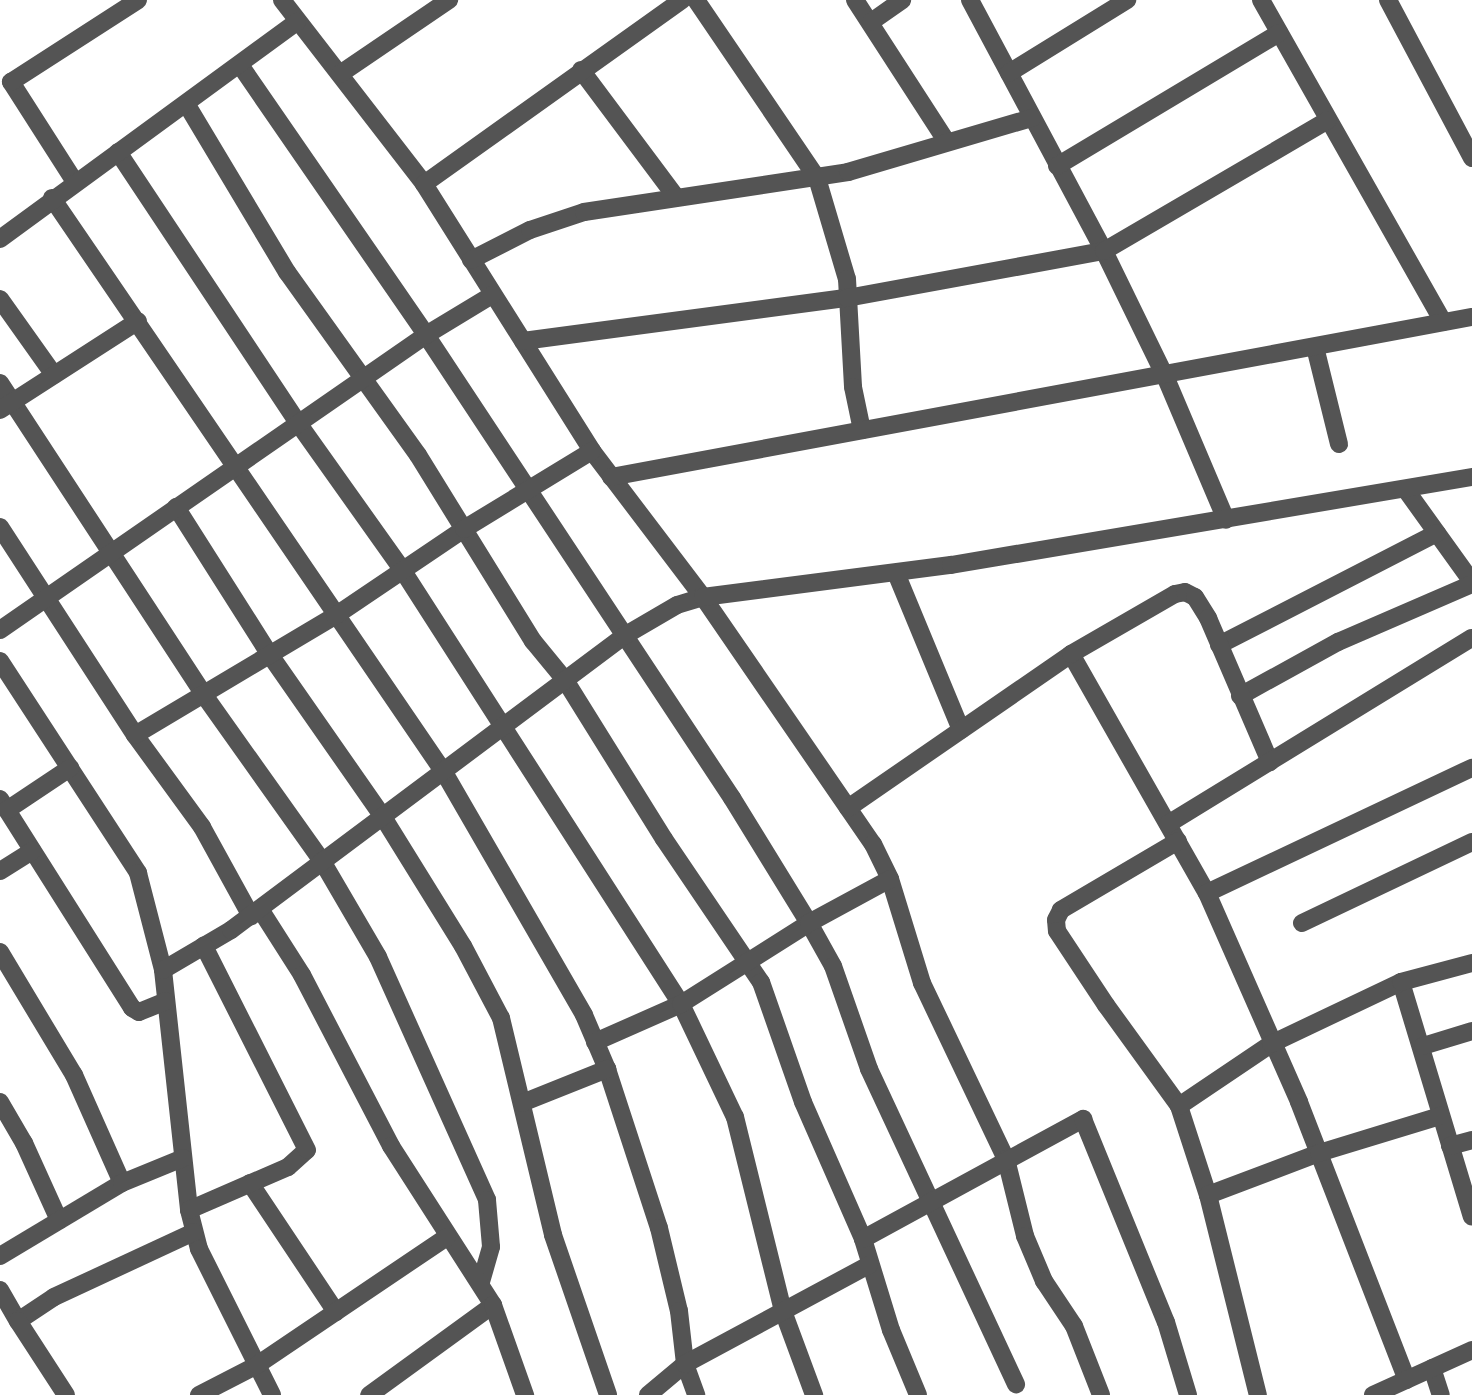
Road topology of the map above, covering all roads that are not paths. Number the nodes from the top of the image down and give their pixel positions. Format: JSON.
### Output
{"nodes":[{"id":1,"x":138,"y":0,"type":"edge"},
{"id":2,"x":282,"y":0,"type":"edge"},
{"id":3,"x":449,"y":0,"type":"edge"},
{"id":4,"x":682,"y":0,"type":"edge"},
{"id":5,"x":696,"y":0,"type":"edge"},
{"id":6,"x":855,"y":0,"type":"edge"},
{"id":7,"x":902,"y":0,"type":"edge"},
{"id":8,"x":970,"y":0,"type":"edge"},
{"id":9,"x":1127,"y":0,"type":"edge"},
{"id":10,"x":1260,"y":0,"type":"edge"},
{"id":11,"x":1388,"y":0,"type":"edge"},
{"id":12,"x":296,"y":22,"type":"junction"},
{"id":13,"x":870,"y":22,"type":"junction"},
{"id":14,"x":1280,"y":34,"type":"junction"},
{"id":15,"x":240,"y":65,"type":"junction"},
{"id":16,"x":582,"y":70,"type":"junction"},
{"id":17,"x":1009,"y":73,"type":"junction"},
{"id":18,"x":5,"y":74,"type":"edge"},
{"id":19,"x":340,"y":74,"type":"junction"},
{"id":20,"x":187,"y":105,"type":"junction"},
{"id":21,"x":1032,"y":118,"type":"junction"},
{"id":22,"x":1328,"y":120,"type":"junction"},
{"id":23,"x":947,"y":142,"type":"junction"},
{"id":24,"x":118,"y":152,"type":"junction"},
{"id":25,"x":1472,"y":158,"type":"edge"},
{"id":26,"x":1057,"y":166,"type":"junction"},
{"id":27,"x":817,"y":178,"type":"junction"},
{"id":28,"x":76,"y":182,"type":"junction"},
{"id":29,"x":424,"y":184,"type":"junction"},
{"id":30,"x":676,"y":196,"type":"junction"},
{"id":31,"x":52,"y":198,"type":"junction"},
{"id":32,"x":0,"y":239,"type":"edge"},
{"id":33,"x":1104,"y":251,"type":"junction"},
{"id":34,"x":471,"y":260,"type":"junction"},
{"id":35,"x":492,"y":295,"type":"junction"},
{"id":36,"x":848,"y":298,"type":"junction"},
{"id":37,"x":0,"y":299,"type":"edge"},
{"id":38,"x":1472,"y":317,"type":"edge"},
{"id":39,"x":138,"y":320,"type":"junction"},
{"id":40,"x":1443,"y":322,"type":"junction"},
{"id":41,"x":426,"y":336,"type":"junction"},
{"id":42,"x":523,"y":341,"type":"junction"},
{"id":43,"x":1315,"y":347,"type":"junction"},
{"id":44,"x":54,"y":375,"type":"junction"},
{"id":45,"x":1165,"y":376,"type":"junction"},
{"id":46,"x":362,"y":379,"type":"junction"},
{"id":47,"x":0,"y":382,"type":"edge"},
{"id":48,"x":6,"y":406,"type":"edge"},
{"id":49,"x":298,"y":423,"type":"junction"},
{"id":50,"x":862,"y":430,"type":"junction"},
{"id":51,"x":1339,"y":444,"type":"dead end"},
{"id":52,"x":592,"y":451,"type":"junction"},
{"id":53,"x":234,"y":468,"type":"junction"},
{"id":54,"x":1472,"y":477,"type":"edge"},
{"id":55,"x":611,"y":478,"type":"junction"},
{"id":56,"x":1406,"y":490,"type":"junction"},
{"id":57,"x":528,"y":492,"type":"junction"},
{"id":58,"x":176,"y":506,"type":"junction"},
{"id":59,"x":1226,"y":520,"type":"junction"},
{"id":60,"x":0,"y":527,"type":"edge"},
{"id":61,"x":464,"y":529,"type":"junction"},
{"id":62,"x":1437,"y":533,"type":"junction"},
{"id":63,"x":113,"y":551,"type":"junction"},
{"id":64,"x":403,"y":571,"type":"junction"},
{"id":65,"x":896,"y":573,"type":"junction"},
{"id":66,"x":1472,"y":583,"type":"edge"},
{"id":67,"x":48,"y":597,"type":"junction"},
{"id":68,"x":703,"y":597,"type":"junction"},
{"id":69,"x":335,"y":616,"type":"junction"},
{"id":70,"x":0,"y":630,"type":"edge"},
{"id":71,"x":624,"y":636,"type":"junction"},
{"id":72,"x":1472,"y":638,"type":"edge"},
{"id":73,"x":1218,"y":645,"type":"junction"},
{"id":74,"x":1071,"y":654,"type":"junction"},
{"id":75,"x":270,"y":655,"type":"junction"},
{"id":76,"x":0,"y":662,"type":"edge"},
{"id":77,"x":566,"y":680,"type":"junction"},
{"id":78,"x":204,"y":694,"type":"junction"},
{"id":79,"x":1240,"y":696,"type":"junction"},
{"id":80,"x":504,"y":728,"type":"junction"},
{"id":81,"x":961,"y":730,"type":"junction"},
{"id":82,"x":135,"y":735,"type":"junction"},
{"id":83,"x":1270,"y":762,"type":"junction"},
{"id":84,"x":70,"y":768,"type":"junction"},
{"id":85,"x":1472,"y":768,"type":"edge"},
{"id":86,"x":445,"y":774,"type":"junction"},
{"id":87,"x":3,"y":804,"type":"edge"},
{"id":88,"x":848,"y":808,"type":"junction"},
{"id":89,"x":382,"y":817,"type":"junction"},
{"id":90,"x":1173,"y":832,"type":"junction"},
{"id":91,"x":1472,"y":842,"type":"edge"},
{"id":92,"x":32,"y":851,"type":"junction"},
{"id":93,"x":322,"y":862,"type":"junction"},
{"id":94,"x":0,"y":871,"type":"edge"},
{"id":95,"x":890,"y":878,"type":"junction"},
{"id":96,"x":1208,"y":893,"type":"junction"},
{"id":97,"x":255,"y":913,"type":"junction"},
{"id":98,"x":1302,"y":922,"type":"dead end"},
{"id":99,"x":808,"y":923,"type":"junction"},
{"id":100,"x":204,"y":946,"type":"junction"},
{"id":101,"x":0,"y":952,"type":"edge"},
{"id":102,"x":746,"y":962,"type":"junction"},
{"id":103,"x":1472,"y":963,"type":"edge"},
{"id":104,"x":163,"y":970,"type":"junction"},
{"id":105,"x":1401,"y":982,"type":"junction"},
{"id":106,"x":166,"y":1002,"type":"junction"},
{"id":107,"x":682,"y":1004,"type":"junction"},
{"id":108,"x":1472,"y":1031,"type":"edge"},
{"id":109,"x":594,"y":1042,"type":"junction"},
{"id":110,"x":1271,"y":1044,"type":"junction"},
{"id":111,"x":1423,"y":1046,"type":"junction"},
{"id":112,"x":607,"y":1069,"type":"junction"},
{"id":113,"x":0,"y":1102,"type":"edge"},
{"id":114,"x":522,"y":1103,"type":"junction"},
{"id":115,"x":1179,"y":1106,"type":"junction"},
{"id":116,"x":1440,"y":1116,"type":"junction"},
{"id":117,"x":1472,"y":1140,"type":"edge"},
{"id":118,"x":1450,"y":1146,"type":"junction"},
{"id":119,"x":1319,"y":1153,"type":"junction"},
{"id":120,"x":183,"y":1158,"type":"junction"},
{"id":121,"x":1006,"y":1159,"type":"junction"},
{"id":122,"x":250,"y":1183,"type":"junction"},
{"id":123,"x":122,"y":1184,"type":"junction"},
{"id":124,"x":1208,"y":1195,"type":"junction"},
{"id":125,"x":932,"y":1200,"type":"junction"},
{"id":126,"x":188,"y":1210,"type":"junction"},
{"id":127,"x":1472,"y":1216,"type":"edge"},
{"id":128,"x":60,"y":1220,"type":"junction"},
{"id":129,"x":194,"y":1232,"type":"junction"},
{"id":130,"x":448,"y":1236,"type":"junction"},
{"id":131,"x":863,"y":1240,"type":"junction"},
{"id":132,"x":0,"y":1256,"type":"edge"},
{"id":133,"x":869,"y":1265,"type":"junction"},
{"id":134,"x":482,"y":1282,"type":"junction"},
{"id":135,"x":0,"y":1290,"type":"edge"},
{"id":136,"x":493,"y":1305,"type":"junction"},
{"id":137,"x":783,"y":1311,"type":"junction"},
{"id":138,"x":336,"y":1312,"type":"junction"},
{"id":139,"x":18,"y":1321,"type":"junction"},
{"id":140,"x":1472,"y":1350,"type":"edge"},
{"id":141,"x":684,"y":1364,"type":"junction"},
{"id":142,"x":257,"y":1366,"type":"junction"},
{"id":143,"x":1432,"y":1368,"type":"junction"},
{"id":144,"x":1407,"y":1380,"type":"junction"},
{"id":145,"x":1016,"y":1384,"type":"dead end"},
{"id":146,"x":66,"y":1395,"type":"edge"},
{"id":147,"x":199,"y":1395,"type":"edge"},
{"id":148,"x":272,"y":1395,"type":"edge"},
{"id":149,"x":369,"y":1395,"type":"edge"},
{"id":150,"x":526,"y":1395,"type":"edge"},
{"id":151,"x":608,"y":1395,"type":"edge"},
{"id":152,"x":648,"y":1395,"type":"edge"},
{"id":153,"x":696,"y":1395,"type":"edge"},
{"id":154,"x":814,"y":1395,"type":"edge"},
{"id":155,"x":918,"y":1395,"type":"edge"},
{"id":156,"x":1101,"y":1395,"type":"edge"},
{"id":157,"x":1188,"y":1395,"type":"edge"},
{"id":158,"x":1258,"y":1395,"type":"edge"},
{"id":159,"x":1373,"y":1395,"type":"edge"},
{"id":160,"x":1441,"y":1395,"type":"edge"}],
"edges":[{"from":1,"to":18,"type":"street"},
{"from":2,"to":12,"type":"street"},
{"from":3,"to":19,"type":"street"},
{"from":4,"to":16,"type":"street"},
{"from":5,"to":27,"type":"street"},
{"from":6,"to":13,"type":"street"},
{"from":7,"to":13,"type":"street"},
{"from":8,"to":17,"type":"street"},
{"from":9,"to":17,"type":"street"},
{"from":10,"to":14,"type":"street"},
{"from":11,"to":25,"type":"street"},
{"from":12,"to":15,"type":"street"},
{"from":12,"to":19,"type":"street"},
{"from":13,"to":23,"type":"street"},
{"from":14,"to":22,"type":"street"},
{"from":14,"to":26,"type":"street"},
{"from":15,"to":20,"type":"street"},
{"from":15,"to":41,"type":"street"},
{"from":16,"to":29,"type":"street"},
{"from":16,"to":30,"type":"street"},
{"from":17,"to":21,"type":"street"},
{"from":18,"to":28,"type":"street"},
{"from":19,"to":29,"type":"street"},
{"from":20,"to":24,"type":"street"},
{"from":20,"to":46,"type":"street"},
{"from":21,"to":23,"type":"street"},
{"from":21,"to":26,"type":"street"},
{"from":22,"to":33,"type":"street"},
{"from":22,"to":40,"type":"street"},
{"from":23,"to":27,"type":"street"},
{"from":24,"to":28,"type":"street"},
{"from":24,"to":49,"type":"street"},
{"from":26,"to":33,"type":"street"},
{"from":27,"to":30,"type":"street"},
{"from":27,"to":36,"type":"street"},
{"from":28,"to":31,"type":"street"},
{"from":29,"to":34,"type":"street"},
{"from":30,"to":34,"type":"street"},
{"from":31,"to":32,"type":"street"},
{"from":31,"to":39,"type":"street"},
{"from":33,"to":36,"type":"street"},
{"from":33,"to":45,"type":"street"},
{"from":34,"to":35,"type":"street"},
{"from":35,"to":41,"type":"street"},
{"from":35,"to":42,"type":"street"},
{"from":36,"to":42,"type":"street"},
{"from":36,"to":50,"type":"street"},
{"from":37,"to":44,"type":"street"},
{"from":38,"to":40,"type":"street"},
{"from":39,"to":44,"type":"street"},
{"from":39,"to":53,"type":"street"},
{"from":40,"to":43,"type":"street"},
{"from":41,"to":46,"type":"street"},
{"from":41,"to":57,"type":"street"},
{"from":42,"to":52,"type":"street"},
{"from":43,"to":45,"type":"street"},
{"from":43,"to":51,"type":"street"},
{"from":44,"to":48,"type":"street"},
{"from":45,"to":50,"type":"street"},
{"from":45,"to":59,"type":"street"},
{"from":46,"to":49,"type":"street"},
{"from":46,"to":61,"type":"street"},
{"from":47,"to":48,"type":"street"},
{"from":48,"to":63,"type":"street"},
{"from":49,"to":53,"type":"street"},
{"from":49,"to":64,"type":"street"},
{"from":50,"to":55,"type":"street"},
{"from":52,"to":55,"type":"street"},
{"from":52,"to":57,"type":"street"},
{"from":53,"to":58,"type":"street"},
{"from":53,"to":69,"type":"street"},
{"from":54,"to":56,"type":"street"},
{"from":55,"to":68,"type":"street"},
{"from":56,"to":59,"type":"street"},
{"from":56,"to":62,"type":"street"},
{"from":57,"to":61,"type":"street"},
{"from":57,"to":71,"type":"street"},
{"from":58,"to":63,"type":"street"},
{"from":58,"to":75,"type":"street"},
{"from":59,"to":65,"type":"street"},
{"from":60,"to":67,"type":"street"},
{"from":61,"to":64,"type":"street"},
{"from":61,"to":77,"type":"street"},
{"from":62,"to":66,"type":"street"},
{"from":62,"to":73,"type":"street"},
{"from":63,"to":67,"type":"street"},
{"from":63,"to":78,"type":"street"},
{"from":64,"to":69,"type":"street"},
{"from":64,"to":80,"type":"street"},
{"from":65,"to":68,"type":"street"},
{"from":65,"to":81,"type":"street"},
{"from":66,"to":79,"type":"street"},
{"from":67,"to":70,"type":"street"},
{"from":67,"to":82,"type":"street"},
{"from":68,"to":71,"type":"street"},
{"from":68,"to":88,"type":"street"},
{"from":69,"to":75,"type":"street"},
{"from":69,"to":86,"type":"street"},
{"from":71,"to":77,"type":"street"},
{"from":71,"to":99,"type":"street"},
{"from":72,"to":83,"type":"street"},
{"from":73,"to":74,"type":"street"},
{"from":73,"to":79,"type":"street"},
{"from":74,"to":81,"type":"street"},
{"from":74,"to":90,"type":"street"},
{"from":75,"to":78,"type":"street"},
{"from":75,"to":89,"type":"street"},
{"from":76,"to":84,"type":"street"},
{"from":77,"to":80,"type":"street"},
{"from":77,"to":102,"type":"street"},
{"from":78,"to":82,"type":"street"},
{"from":78,"to":93,"type":"street"},
{"from":79,"to":83,"type":"street"},
{"from":80,"to":86,"type":"street"},
{"from":80,"to":107,"type":"street"},
{"from":81,"to":88,"type":"street"},
{"from":82,"to":97,"type":"street"},
{"from":83,"to":90,"type":"street"},
{"from":84,"to":87,"type":"street"},
{"from":84,"to":104,"type":"street"},
{"from":85,"to":96,"type":"street"},
{"from":86,"to":89,"type":"street"},
{"from":86,"to":109,"type":"street"},
{"from":87,"to":92,"type":"street"},
{"from":88,"to":95,"type":"street"},
{"from":89,"to":93,"type":"street"},
{"from":89,"to":114,"type":"street"},
{"from":90,"to":96,"type":"street"},
{"from":90,"to":115,"type":"street"},
{"from":91,"to":98,"type":"street"},
{"from":92,"to":94,"type":"street"},
{"from":92,"to":106,"type":"street"},
{"from":93,"to":97,"type":"street"},
{"from":93,"to":134,"type":"street"},
{"from":95,"to":99,"type":"street"},
{"from":95,"to":121,"type":"street"},
{"from":96,"to":110,"type":"street"},
{"from":97,"to":100,"type":"street"},
{"from":97,"to":130,"type":"street"},
{"from":99,"to":102,"type":"street"},
{"from":99,"to":125,"type":"street"},
{"from":100,"to":104,"type":"street"},
{"from":100,"to":122,"type":"street"},
{"from":101,"to":123,"type":"street"},
{"from":102,"to":107,"type":"street"},
{"from":102,"to":131,"type":"street"},
{"from":103,"to":105,"type":"street"},
{"from":104,"to":106,"type":"street"},
{"from":105,"to":110,"type":"street"},
{"from":105,"to":111,"type":"street"},
{"from":106,"to":120,"type":"street"},
{"from":107,"to":109,"type":"street"},
{"from":107,"to":137,"type":"street"},
{"from":108,"to":111,"type":"street"},
{"from":109,"to":112,"type":"street"},
{"from":110,"to":115,"type":"street"},
{"from":110,"to":119,"type":"street"},
{"from":111,"to":116,"type":"street"},
{"from":112,"to":114,"type":"street"},
{"from":112,"to":141,"type":"street"},
{"from":113,"to":128,"type":"street"},
{"from":114,"to":151,"type":"street"},
{"from":115,"to":124,"type":"street"},
{"from":116,"to":118,"type":"street"},
{"from":116,"to":119,"type":"street"},
{"from":117,"to":118,"type":"street"},
{"from":118,"to":127,"type":"street"},
{"from":119,"to":124,"type":"street"},
{"from":119,"to":144,"type":"street"},
{"from":120,"to":123,"type":"street"},
{"from":120,"to":126,"type":"street"},
{"from":121,"to":125,"type":"street"},
{"from":121,"to":156,"type":"street"},
{"from":121,"to":157,"type":"street"},
{"from":122,"to":126,"type":"street"},
{"from":122,"to":138,"type":"street"},
{"from":123,"to":128,"type":"street"},
{"from":124,"to":158,"type":"street"},
{"from":125,"to":131,"type":"street"},
{"from":125,"to":145,"type":"street"},
{"from":126,"to":129,"type":"street"},
{"from":128,"to":132,"type":"street"},
{"from":129,"to":139,"type":"street"},
{"from":129,"to":142,"type":"street"},
{"from":130,"to":134,"type":"street"},
{"from":130,"to":138,"type":"street"},
{"from":131,"to":133,"type":"street"},
{"from":133,"to":137,"type":"street"},
{"from":133,"to":155,"type":"street"},
{"from":134,"to":136,"type":"street"},
{"from":135,"to":139,"type":"street"},
{"from":136,"to":149,"type":"street"},
{"from":136,"to":150,"type":"street"},
{"from":137,"to":141,"type":"street"},
{"from":137,"to":154,"type":"street"},
{"from":138,"to":142,"type":"street"},
{"from":139,"to":146,"type":"street"},
{"from":140,"to":143,"type":"street"},
{"from":141,"to":152,"type":"street"},
{"from":141,"to":153,"type":"street"},
{"from":142,"to":147,"type":"street"},
{"from":142,"to":148,"type":"street"},
{"from":143,"to":144,"type":"street"},
{"from":143,"to":160,"type":"street"},
{"from":144,"to":159,"type":"street"}]}
